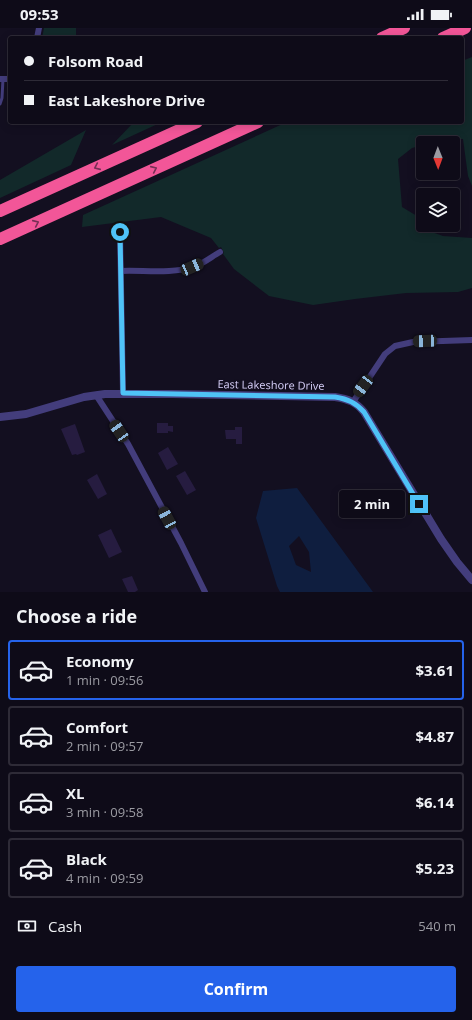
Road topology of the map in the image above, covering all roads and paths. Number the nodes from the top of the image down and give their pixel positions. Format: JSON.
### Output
{"nodes":[{"id":1,"x":404,"y":28,"type":"edge"},
{"id":2,"x":465,"y":28,"type":"edge"},
{"id":3,"x":386,"y":36,"type":"edge"},
{"id":4,"x":447,"y":36,"type":"edge"},
{"id":5,"x":2,"y":79,"type":"edge"},
{"id":6,"x":0,"y":104,"type":"edge"},
{"id":7,"x":193,"y":124,"type":"edge"},
{"id":8,"x":254,"y":124,"type":"edge"},
{"id":9,"x":0,"y":211,"type":"edge"},
{"id":10,"x":120,"y":232,"type":"dead end"},
{"id":11,"x":0,"y":239,"type":"edge"},
{"id":12,"x":220,"y":252,"type":"dead end"},
{"id":13,"x":121,"y":271,"type":"junction"},
{"id":14,"x":472,"y":340,"type":"edge"},
{"id":15,"x":123,"y":393,"type":"junction"},
{"id":16,"x":96,"y":395,"type":"junction"},
{"id":17,"x":353,"y":402,"type":"junction"},
{"id":18,"x":0,"y":417,"type":"edge"},
{"id":19,"x":472,"y":580,"type":"edge"},
{"id":20,"x":205,"y":592,"type":"edge"}],
"edges":[{"from":1,"to":3,"type":"highway"},
{"from":2,"to":4,"type":"highway"},
{"from":5,"to":6,"type":"lane"},
{"from":7,"to":9,"type":"highway","one_way":true},
{"from":11,"to":8,"type":"highway","one_way":true},
{"from":10,"to":13,"type":"street"},
{"from":12,"to":13,"type":"street"},
{"from":13,"to":15,"type":"street"},
{"from":14,"to":17,"type":"street"},
{"from":15,"to":16,"type":"street","name":"East Lakeshore Drive"},
{"from":15,"to":17,"type":"street","name":"East Lakeshore Drive"},
{"from":16,"to":18,"type":"street","name":"East Lakeshore Drive"},
{"from":16,"to":20,"type":"street"},
{"from":17,"to":19,"type":"street"}]}
